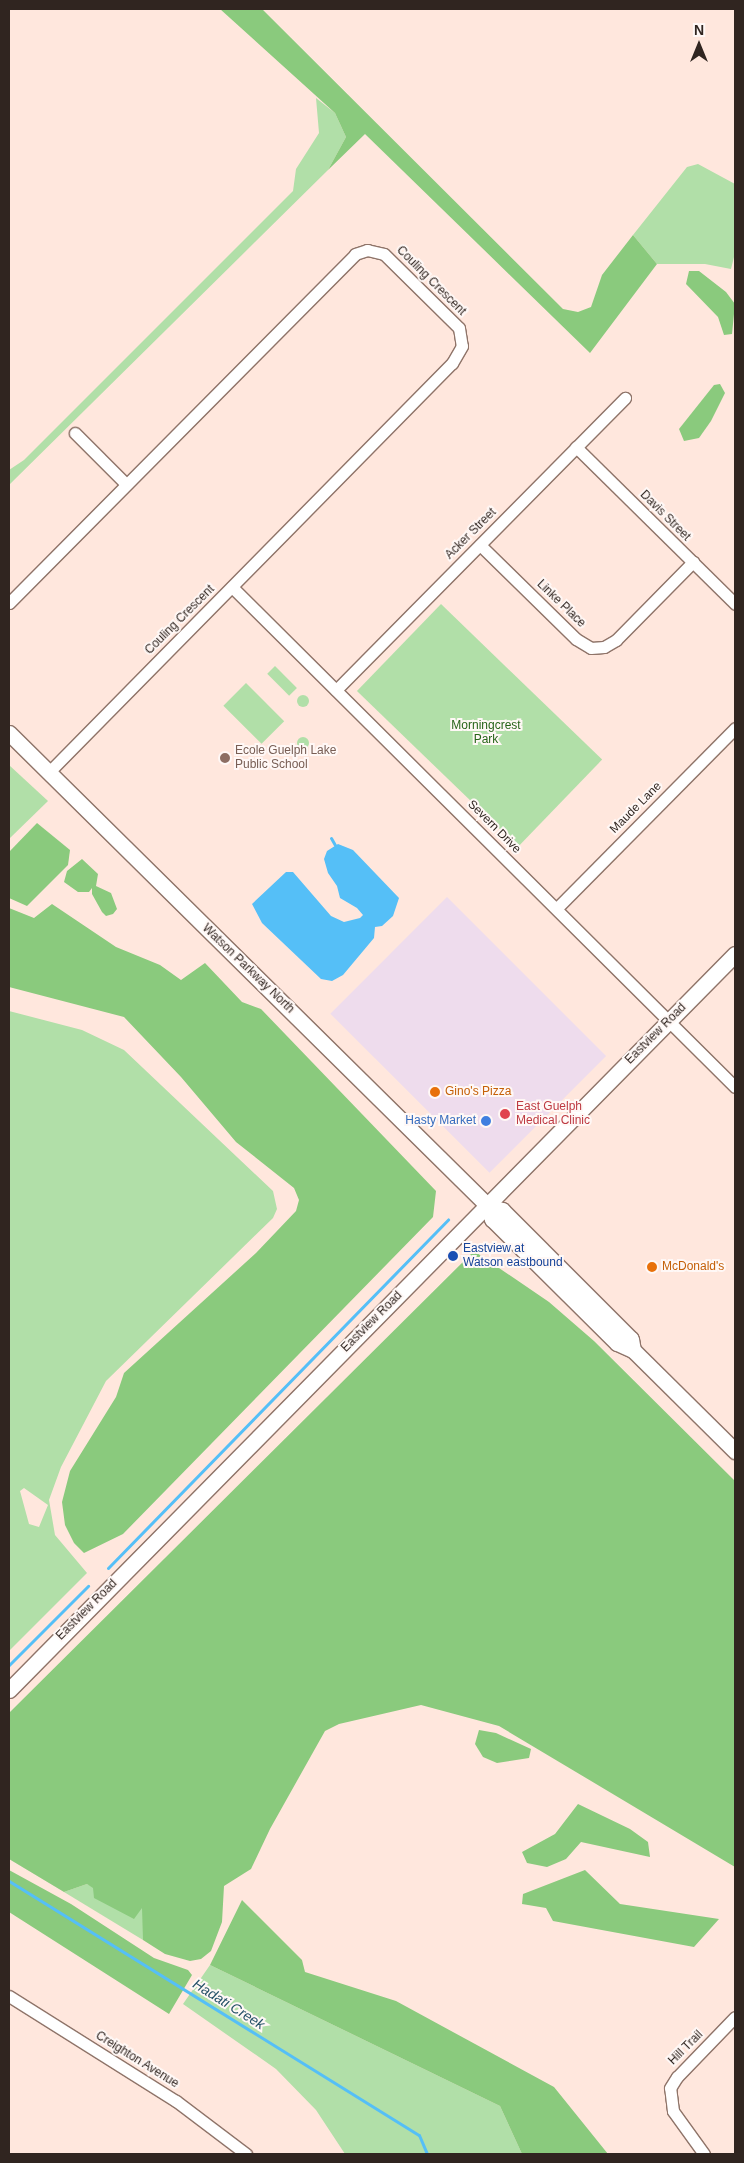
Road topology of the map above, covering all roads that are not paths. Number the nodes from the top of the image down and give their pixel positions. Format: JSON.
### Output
{"nodes":[{"id":1,"x":625,"y":398,"type":"dead end"},
{"id":2,"x":75,"y":433,"type":"dead end"},
{"id":3,"x":576,"y":447,"type":"junction"},
{"id":4,"x":126,"y":484,"type":"junction"},
{"id":5,"x":480,"y":544,"type":"junction"},
{"id":6,"x":693,"y":562,"type":"junction"},
{"id":7,"x":232,"y":587,"type":"junction"},
{"id":8,"x":9,"y":603,"type":"edge"},
{"id":9,"x":735,"y":604,"type":"edge"},
{"id":10,"x":336,"y":690,"type":"junction"},
{"id":11,"x":735,"y":728,"type":"edge"},
{"id":12,"x":9,"y":732,"type":"edge"},
{"id":13,"x":49,"y":772,"type":"junction"},
{"id":14,"x":557,"y":908,"type":"junction"},
{"id":15,"x":735,"y":954,"type":"edge"},
{"id":16,"x":669,"y":1021,"type":"junction"},
{"id":17,"x":735,"y":1087,"type":"edge"},
{"id":18,"x":488,"y":1206,"type":"junction"},
{"id":19,"x":735,"y":1451,"type":"edge"},
{"id":20,"x":9,"y":1690,"type":"edge"},
{"id":21,"x":9,"y":1996,"type":"edge"},
{"id":22,"x":735,"y":2018,"type":"edge"},
{"id":23,"x":246,"y":2154,"type":"edge"},
{"id":24,"x":704,"y":2154,"type":"edge"}],
"edges":[{"from":1,"to":3,"type":"street","name":"Acker Street"},
{"from":2,"to":4,"type":"street"},
{"from":3,"to":5,"type":"street","name":"Acker Street"},
{"from":3,"to":6,"type":"street","name":"Davis Street"},
{"from":4,"to":7,"type":"street","name":"Couling Crescent"},
{"from":4,"to":8,"type":"street","name":"Couling Crescent"},
{"from":5,"to":6,"type":"street","name":"Linke Place"},
{"from":5,"to":10,"type":"street","name":"Acker Street"},
{"from":6,"to":9,"type":"street","name":"Davis Street"},
{"from":7,"to":10,"type":"street","name":"Severn Drive"},
{"from":7,"to":13,"type":"street","name":"Couling Crescent"},
{"from":10,"to":14,"type":"street","name":"Severn Drive"},
{"from":11,"to":14,"type":"street","name":"Maude Lane"},
{"from":12,"to":13,"type":"street","name":"Watson Parkway North"},
{"from":13,"to":18,"type":"street","name":"Watson Parkway North"},
{"from":14,"to":16,"type":"street","name":"Severn Drive"},
{"from":15,"to":16,"type":"street","name":"Eastview Road"},
{"from":16,"to":17,"type":"street","name":"Severn Drive"},
{"from":16,"to":18,"type":"street","name":"Eastview Road"},
{"from":18,"to":19,"type":"street","name":"Watson Parkway North"},
{"from":18,"to":20,"type":"street","name":"Eastview Road"},
{"from":21,"to":23,"type":"street","name":"Creighton Avenue"},
{"from":22,"to":24,"type":"street","name":"Hill Trail"}]}
